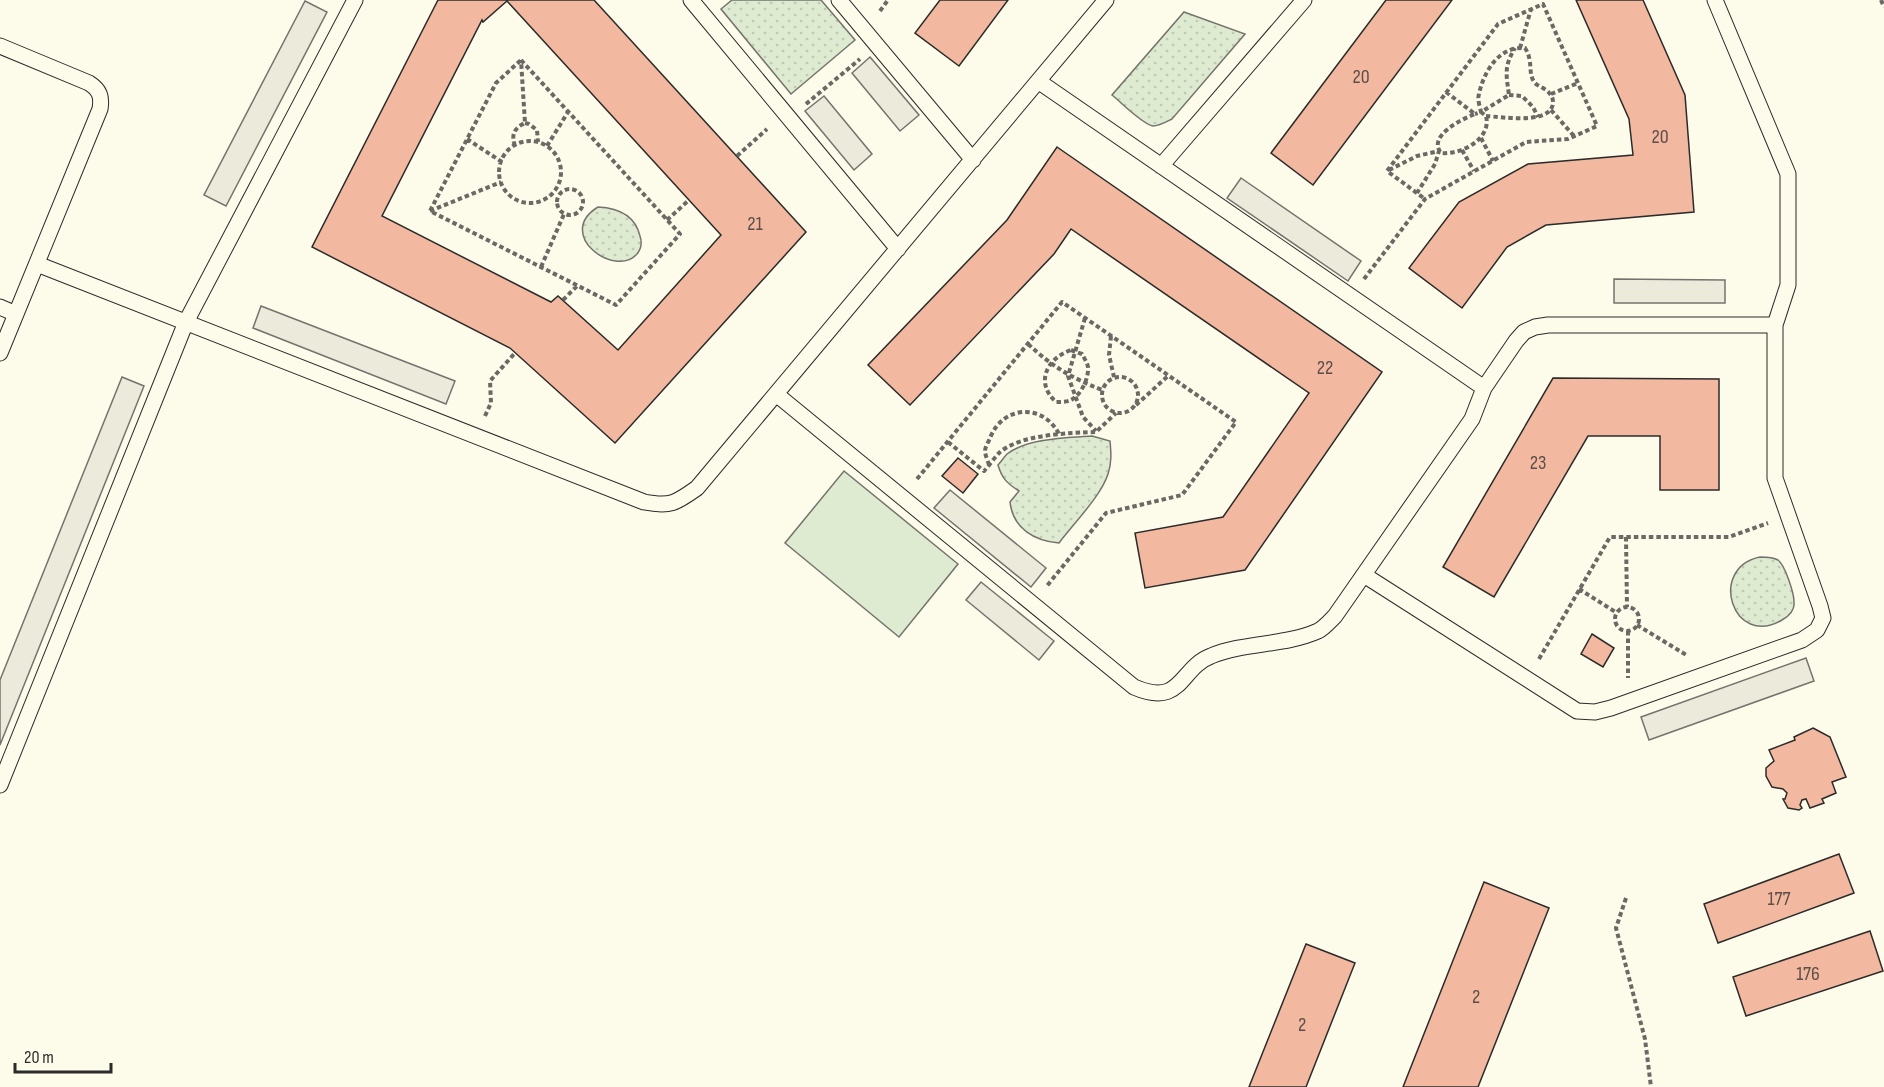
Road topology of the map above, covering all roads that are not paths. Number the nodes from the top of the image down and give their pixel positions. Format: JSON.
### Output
{"nodes":[{"id":1,"x":355,"y":0,"type":"edge"},
{"id":2,"x":691,"y":0,"type":"edge"},
{"id":3,"x":839,"y":0,"type":"edge"},
{"id":4,"x":1106,"y":0,"type":"edge"},
{"id":5,"x":1304,"y":0,"type":"edge"},
{"id":6,"x":1715,"y":0,"type":"edge"},
{"id":7,"x":0,"y":46,"type":"edge"},
{"id":8,"x":1038,"y":81,"type":"junction"},
{"id":9,"x":972,"y":160,"type":"junction"},
{"id":10,"x":1161,"y":166,"type":"junction"},
{"id":11,"x":898,"y":249,"type":"junction"},
{"id":12,"x":37,"y":264,"type":"junction"},
{"id":13,"x":0,"y":307,"type":"edge"},
{"id":14,"x":16,"y":314,"type":"junction"},
{"id":15,"x":186,"y":322,"type":"junction"},
{"id":16,"x":1775,"y":325,"type":"junction"},
{"id":17,"x":0,"y":353,"type":"edge"},
{"id":18,"x":1484,"y":387,"type":"junction"},
{"id":19,"x":776,"y":394,"type":"junction"},
{"id":20,"x":1364,"y":575,"type":"junction"},
{"id":21,"x":0,"y":785,"type":"edge"}],
"edges":[{"from":1,"to":15,"type":"lane"},
{"from":2,"to":11,"type":"lane"},
{"from":3,"to":9,"type":"lane"},
{"from":4,"to":8,"type":"lane"},
{"from":5,"to":10,"type":"lane"},
{"from":6,"to":16,"type":"lane"},
{"from":7,"to":12,"type":"lane"},
{"from":8,"to":9,"type":"lane"},
{"from":8,"to":10,"type":"lane"},
{"from":9,"to":11,"type":"lane"},
{"from":10,"to":18,"type":"lane"},
{"from":11,"to":19,"type":"lane"},
{"from":12,"to":14,"type":"lane"},
{"from":12,"to":15,"type":"lane"},
{"from":13,"to":14,"type":"lane"},
{"from":14,"to":17,"type":"lane"},
{"from":15,"to":19,"type":"lane"},
{"from":15,"to":21,"type":"lane"},
{"from":16,"to":18,"type":"lane"},
{"from":16,"to":20,"type":"lane"},
{"from":18,"to":20,"type":"lane"},
{"from":19,"to":20,"type":"lane"}]}
